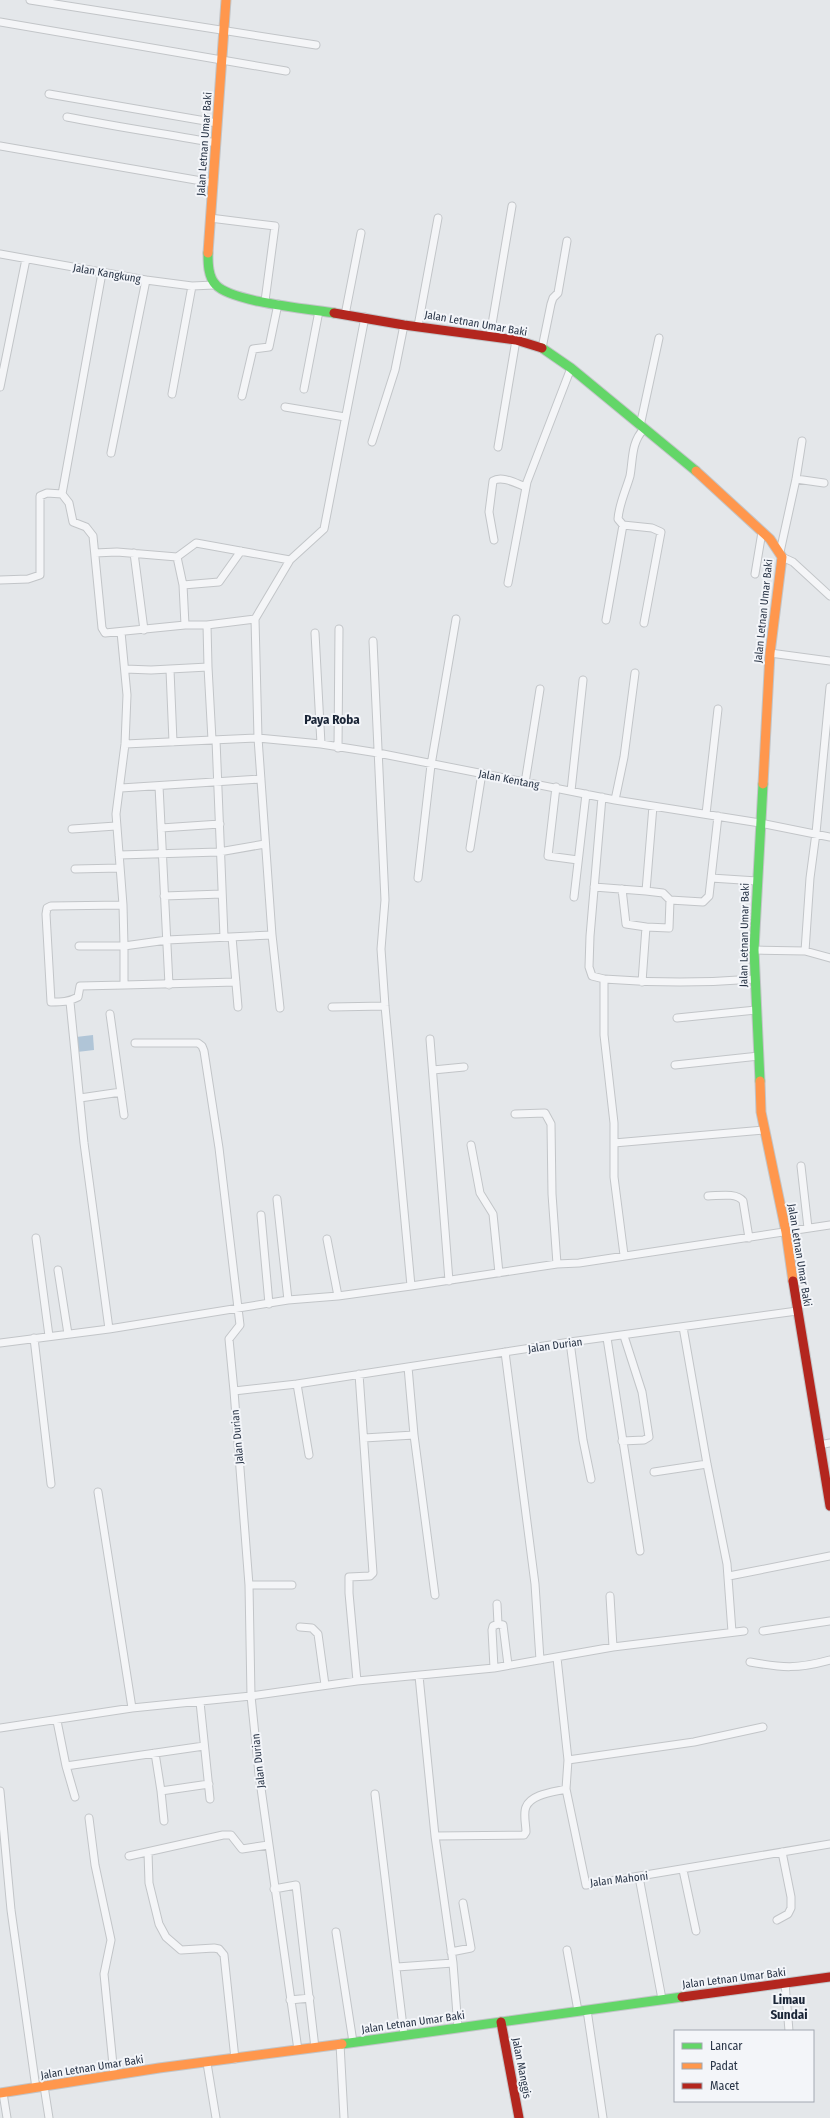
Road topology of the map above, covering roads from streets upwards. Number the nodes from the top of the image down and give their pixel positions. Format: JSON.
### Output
{"nodes":[{"id":1,"x":30,"y":0,"type":"edge"},
{"id":2,"x":226,"y":0,"type":"edge"},
{"id":3,"x":0,"y":22,"type":"edge"},
{"id":4,"x":224,"y":30,"type":"junction"},
{"id":5,"x":316,"y":45,"type":"dead end"},
{"id":6,"x":222,"y":60,"type":"junction"},
{"id":7,"x":286,"y":71,"type":"dead end"},
{"id":8,"x":49,"y":94,"type":"dead end"},
{"id":9,"x":67,"y":117,"type":"dead end"},
{"id":10,"x":217,"y":123,"type":"junction"},
{"id":11,"x":216,"y":143,"type":"junction"},
{"id":12,"x":0,"y":146,"type":"edge"},
{"id":13,"x":212,"y":183,"type":"junction"},
{"id":14,"x":512,"y":206,"type":"dead end"},
{"id":15,"x":210,"y":218,"type":"junction"},
{"id":16,"x":438,"y":218,"type":"dead end"},
{"id":17,"x":361,"y":233,"type":"dead end"},
{"id":18,"x":567,"y":241,"type":"dead end"},
{"id":19,"x":0,"y":254,"type":"edge"},
{"id":20,"x":26,"y":259,"type":"junction"},
{"id":21,"x":102,"y":273,"type":"junction"},
{"id":22,"x":146,"y":280,"type":"junction"},
{"id":23,"x":214,"y":285,"type":"junction"},
{"id":24,"x":192,"y":286,"type":"junction"},
{"id":25,"x":265,"y":301,"type":"junction"},
{"id":26,"x":278,"y":304,"type":"junction"},
{"id":27,"x":319,"y":310,"type":"junction"},
{"id":28,"x":345,"y":315,"type":"junction"},
{"id":29,"x":365,"y":317,"type":"junction"},
{"id":30,"x":404,"y":325,"type":"junction"},
{"id":31,"x":418,"y":326,"type":"junction"},
{"id":32,"x":490,"y":336,"type":"junction"},
{"id":33,"x":659,"y":338,"type":"dead end"},
{"id":34,"x":516,"y":340,"type":"junction"},
{"id":35,"x":542,"y":348,"type":"junction"},
{"id":36,"x":571,"y":368,"type":"junction"},
{"id":37,"x":0,"y":386,"type":"edge"},
{"id":38,"x":304,"y":389,"type":"dead end"},
{"id":39,"x":172,"y":394,"type":"dead end"},
{"id":40,"x":242,"y":396,"type":"dead end"},
{"id":41,"x":285,"y":407,"type":"dead end"},
{"id":42,"x":345,"y":417,"type":"junction"},
{"id":43,"x":642,"y":427,"type":"junction"},
{"id":44,"x":802,"y":441,"type":"dead end"},
{"id":45,"x":372,"y":442,"type":"dead end"},
{"id":46,"x":498,"y":447,"type":"dead end"},
{"id":47,"x":111,"y":453,"type":"dead end"},
{"id":48,"x":796,"y":479,"type":"junction"},
{"id":49,"x":824,"y":483,"type":"dead end"},
{"id":50,"x":526,"y":487,"type":"junction"},
{"id":51,"x":62,"y":494,"type":"junction"},
{"id":52,"x":623,"y":525,"type":"junction"},
{"id":53,"x":762,"y":532,"type":"junction"},
{"id":54,"x":494,"y":540,"type":"dead end"},
{"id":55,"x":241,"y":551,"type":"junction"},
{"id":56,"x":95,"y":553,"type":"junction"},
{"id":57,"x":134,"y":553,"type":"junction"},
{"id":58,"x":781,"y":554,"type":"junction"},
{"id":59,"x":177,"y":556,"type":"junction"},
{"id":60,"x":290,"y":560,"type":"junction"},
{"id":61,"x":755,"y":574,"type":"dead end"},
{"id":62,"x":0,"y":580,"type":"edge"},
{"id":63,"x":508,"y":582,"type":"dead end"},
{"id":64,"x":183,"y":584,"type":"junction"},
{"id":65,"x":830,"y":596,"type":"edge"},
{"id":66,"x":255,"y":619,"type":"junction"},
{"id":67,"x":456,"y":619,"type":"dead end"},
{"id":68,"x":606,"y":620,"type":"dead end"},
{"id":69,"x":644,"y":623,"type":"dead end"},
{"id":70,"x":186,"y":625,"type":"junction"},
{"id":71,"x":207,"y":625,"type":"junction"},
{"id":72,"x":339,"y":629,"type":"dead end"},
{"id":73,"x":144,"y":630,"type":"junction"},
{"id":74,"x":122,"y":632,"type":"junction"},
{"id":75,"x":316,"y":633,"type":"dead end"},
{"id":76,"x":373,"y":641,"type":"dead end"},
{"id":77,"x":770,"y":653,"type":"junction"},
{"id":78,"x":830,"y":661,"type":"edge"},
{"id":79,"x":208,"y":667,"type":"junction"},
{"id":80,"x":125,"y":669,"type":"junction"},
{"id":81,"x":170,"y":670,"type":"junction"},
{"id":82,"x":636,"y":673,"type":"dead end"},
{"id":83,"x":583,"y":680,"type":"dead end"},
{"id":84,"x":830,"y":688,"type":"edge"},
{"id":85,"x":540,"y":689,"type":"dead end"},
{"id":86,"x":718,"y":709,"type":"dead end"},
{"id":87,"x":258,"y":738,"type":"junction"},
{"id":88,"x":214,"y":740,"type":"junction"},
{"id":89,"x":173,"y":742,"type":"junction"},
{"id":90,"x":125,"y":744,"type":"junction"},
{"id":91,"x":320,"y":744,"type":"junction"},
{"id":92,"x":338,"y":748,"type":"junction"},
{"id":93,"x":378,"y":753,"type":"junction"},
{"id":94,"x":431,"y":765,"type":"junction"},
{"id":95,"x":482,"y":773,"type":"junction"},
{"id":96,"x":261,"y":779,"type":"junction"},
{"id":97,"x":218,"y":782,"type":"junction"},
{"id":98,"x":525,"y":783,"type":"junction"},
{"id":99,"x":159,"y":786,"type":"junction"},
{"id":100,"x":556,"y":787,"type":"junction"},
{"id":101,"x":121,"y":788,"type":"junction"},
{"id":102,"x":571,"y":791,"type":"junction"},
{"id":103,"x":586,"y":794,"type":"junction"},
{"id":104,"x":602,"y":797,"type":"junction"},
{"id":105,"x":615,"y":800,"type":"junction"},
{"id":106,"x":653,"y":806,"type":"junction"},
{"id":107,"x":706,"y":814,"type":"junction"},
{"id":108,"x":718,"y":816,"type":"junction"},
{"id":109,"x":760,"y":823,"type":"junction"},
{"id":110,"x":220,"y":824,"type":"junction"},
{"id":111,"x":116,"y":826,"type":"junction"},
{"id":112,"x":161,"y":828,"type":"junction"},
{"id":113,"x":72,"y":829,"type":"dead end"},
{"id":114,"x":816,"y":833,"type":"junction"},
{"id":115,"x":830,"y":837,"type":"edge"},
{"id":116,"x":265,"y":844,"type":"junction"},
{"id":117,"x":470,"y":848,"type":"dead end"},
{"id":118,"x":219,"y":852,"type":"junction"},
{"id":119,"x":162,"y":854,"type":"junction"},
{"id":120,"x":119,"y":855,"type":"junction"},
{"id":121,"x":578,"y":860,"type":"junction"},
{"id":122,"x":120,"y":868,"type":"junction"},
{"id":123,"x":75,"y":869,"type":"dead end"},
{"id":124,"x":418,"y":878,"type":"dead end"},
{"id":125,"x":711,"y":878,"type":"junction"},
{"id":126,"x":757,"y":881,"type":"junction"},
{"id":127,"x":594,"y":887,"type":"junction"},
{"id":128,"x":622,"y":889,"type":"junction"},
{"id":129,"x":646,"y":891,"type":"junction"},
{"id":130,"x":222,"y":894,"type":"junction"},
{"id":131,"x":164,"y":896,"type":"junction"},
{"id":132,"x":574,"y":897,"type":"dead end"},
{"id":133,"x":670,"y":900,"type":"junction"},
{"id":134,"x":123,"y":905,"type":"junction"},
{"id":135,"x":646,"y":927,"type":"junction"},
{"id":136,"x":272,"y":935,"type":"junction"},
{"id":137,"x":224,"y":937,"type":"junction"},
{"id":138,"x":232,"y":937,"type":"junction"},
{"id":139,"x":167,"y":940,"type":"junction"},
{"id":140,"x":78,"y":946,"type":"dead end"},
{"id":141,"x":124,"y":946,"type":"junction"},
{"id":142,"x":754,"y":950,"type":"junction"},
{"id":143,"x":805,"y":950,"type":"junction"},
{"id":144,"x":830,"y":958,"type":"edge"},
{"id":145,"x":604,"y":979,"type":"junction"},
{"id":146,"x":756,"y":979,"type":"junction"},
{"id":147,"x":236,"y":982,"type":"junction"},
{"id":148,"x":642,"y":982,"type":"junction"},
{"id":149,"x":124,"y":985,"type":"junction"},
{"id":150,"x":169,"y":985,"type":"junction"},
{"id":151,"x":70,"y":1002,"type":"junction"},
{"id":152,"x":384,"y":1006,"type":"junction"},
{"id":153,"x":238,"y":1007,"type":"dead end"},
{"id":154,"x":332,"y":1007,"type":"dead end"},
{"id":155,"x":280,"y":1008,"type":"dead end"},
{"id":156,"x":756,"y":1010,"type":"junction"},
{"id":157,"x":110,"y":1014,"type":"dead end"},
{"id":158,"x":677,"y":1018,"type":"dead end"},
{"id":159,"x":430,"y":1039,"type":"dead end"},
{"id":160,"x":135,"y":1043,"type":"dead end"},
{"id":161,"x":759,"y":1056,"type":"junction"},
{"id":162,"x":675,"y":1066,"type":"dead end"},
{"id":163,"x":464,"y":1067,"type":"dead end"},
{"id":164,"x":433,"y":1070,"type":"junction"},
{"id":165,"x":121,"y":1092,"type":"junction"},
{"id":166,"x":80,"y":1098,"type":"junction"},
{"id":167,"x":515,"y":1114,"type":"dead end"},
{"id":168,"x":124,"y":1115,"type":"dead end"},
{"id":169,"x":764,"y":1130,"type":"junction"},
{"id":170,"x":614,"y":1143,"type":"junction"},
{"id":171,"x":471,"y":1145,"type":"dead end"},
{"id":172,"x":801,"y":1166,"type":"dead end"},
{"id":173,"x":708,"y":1196,"type":"dead end"},
{"id":174,"x":276,"y":1199,"type":"dead end"},
{"id":175,"x":261,"y":1215,"type":"dead end"},
{"id":176,"x":830,"y":1225,"type":"edge"},
{"id":177,"x":808,"y":1228,"type":"junction"},
{"id":178,"x":786,"y":1232,"type":"junction"},
{"id":179,"x":36,"y":1238,"type":"dead end"},
{"id":180,"x":749,"y":1238,"type":"junction"},
{"id":181,"x":327,"y":1239,"type":"dead end"},
{"id":182,"x":624,"y":1255,"type":"junction"},
{"id":183,"x":557,"y":1264,"type":"junction"},
{"id":184,"x":58,"y":1270,"type":"dead end"},
{"id":185,"x":499,"y":1273,"type":"junction"},
{"id":186,"x":449,"y":1281,"type":"junction"},
{"id":187,"x":411,"y":1286,"type":"junction"},
{"id":188,"x":338,"y":1296,"type":"junction"},
{"id":189,"x":288,"y":1300,"type":"junction"},
{"id":190,"x":269,"y":1304,"type":"junction"},
{"id":191,"x":238,"y":1308,"type":"junction"},
{"id":192,"x":797,"y":1311,"type":"junction"},
{"id":193,"x":684,"y":1327,"type":"junction"},
{"id":194,"x":109,"y":1329,"type":"junction"},
{"id":195,"x":68,"y":1334,"type":"junction"},
{"id":196,"x":49,"y":1336,"type":"junction"},
{"id":197,"x":624,"y":1336,"type":"junction"},
{"id":198,"x":34,"y":1338,"type":"junction"},
{"id":199,"x":607,"y":1338,"type":"junction"},
{"id":200,"x":570,"y":1342,"type":"junction"},
{"id":201,"x":0,"y":1343,"type":"edge"},
{"id":202,"x":505,"y":1352,"type":"junction"},
{"id":203,"x":408,"y":1367,"type":"junction"},
{"id":204,"x":359,"y":1374,"type":"junction"},
{"id":205,"x":297,"y":1384,"type":"junction"},
{"id":206,"x":234,"y":1391,"type":"junction"},
{"id":207,"x":414,"y":1435,"type":"junction"},
{"id":208,"x":364,"y":1438,"type":"junction"},
{"id":209,"x":622,"y":1441,"type":"junction"},
{"id":210,"x":830,"y":1443,"type":"edge"},
{"id":211,"x":819,"y":1444,"type":"junction"},
{"id":212,"x":309,"y":1455,"type":"dead end"},
{"id":213,"x":707,"y":1464,"type":"junction"},
{"id":214,"x":654,"y":1472,"type":"dead end"},
{"id":215,"x":591,"y":1479,"type":"dead end"},
{"id":216,"x":51,"y":1484,"type":"dead end"},
{"id":217,"x":98,"y":1492,"type":"dead end"},
{"id":218,"x":830,"y":1506,"type":"edge"},
{"id":219,"x":640,"y":1551,"type":"dead end"},
{"id":220,"x":830,"y":1556,"type":"edge"},
{"id":221,"x":729,"y":1576,"type":"junction"},
{"id":222,"x":292,"y":1584,"type":"dead end"},
{"id":223,"x":249,"y":1585,"type":"junction"},
{"id":224,"x":435,"y":1594,"type":"dead end"},
{"id":225,"x":610,"y":1596,"type":"dead end"},
{"id":226,"x":497,"y":1604,"type":"dead end"},
{"id":227,"x":830,"y":1621,"type":"edge"},
{"id":228,"x":498,"y":1624,"type":"junction"},
{"id":229,"x":300,"y":1627,"type":"dead end"},
{"id":230,"x":744,"y":1631,"type":"dead end"},
{"id":231,"x":764,"y":1631,"type":"dead end"},
{"id":232,"x":732,"y":1632,"type":"junction"},
{"id":233,"x":613,"y":1647,"type":"junction"},
{"id":234,"x":556,"y":1658,"type":"junction"},
{"id":235,"x":540,"y":1660,"type":"junction"},
{"id":236,"x":830,"y":1660,"type":"edge"},
{"id":237,"x":750,"y":1662,"type":"dead end"},
{"id":238,"x":508,"y":1665,"type":"junction"},
{"id":239,"x":494,"y":1668,"type":"junction"},
{"id":240,"x":419,"y":1676,"type":"junction"},
{"id":241,"x":357,"y":1680,"type":"junction"},
{"id":242,"x":325,"y":1685,"type":"junction"},
{"id":243,"x":251,"y":1696,"type":"junction"},
{"id":244,"x":200,"y":1702,"type":"junction"},
{"id":245,"x":132,"y":1708,"type":"junction"},
{"id":246,"x":57,"y":1721,"type":"junction"},
{"id":247,"x":764,"y":1726,"type":"dead end"},
{"id":248,"x":0,"y":1728,"type":"edge"},
{"id":249,"x":204,"y":1746,"type":"junction"},
{"id":250,"x":155,"y":1753,"type":"junction"},
{"id":251,"x":568,"y":1760,"type":"junction"},
{"id":252,"x":66,"y":1766,"type":"junction"},
{"id":253,"x":209,"y":1784,"type":"junction"},
{"id":254,"x":566,"y":1789,"type":"junction"},
{"id":255,"x":0,"y":1791,"type":"edge"},
{"id":256,"x":161,"y":1791,"type":"junction"},
{"id":257,"x":375,"y":1794,"type":"dead end"},
{"id":258,"x":75,"y":1797,"type":"dead end"},
{"id":259,"x":210,"y":1799,"type":"dead end"},
{"id":260,"x":89,"y":1818,"type":"dead end"},
{"id":261,"x":164,"y":1820,"type":"dead end"},
{"id":262,"x":435,"y":1836,"type":"junction"},
{"id":263,"x":830,"y":1844,"type":"edge"},
{"id":264,"x":268,"y":1845,"type":"junction"},
{"id":265,"x":148,"y":1852,"type":"junction"},
{"id":266,"x":782,"y":1852,"type":"junction"},
{"id":267,"x":129,"y":1856,"type":"dead end"},
{"id":268,"x":683,"y":1870,"type":"junction"},
{"id":269,"x":639,"y":1877,"type":"junction"},
{"id":270,"x":274,"y":1889,"type":"junction"},
{"id":271,"x":463,"y":1903,"type":"dead end"},
{"id":272,"x":777,"y":1920,"type":"dead end"},
{"id":273,"x":696,"y":1931,"type":"dead end"},
{"id":274,"x":336,"y":1932,"type":"dead end"},
{"id":275,"x":567,"y":1950,"type":"dead end"},
{"id":276,"x":451,"y":1952,"type":"junction"},
{"id":277,"x":453,"y":1963,"type":"junction"},
{"id":278,"x":397,"y":1967,"type":"junction"},
{"id":279,"x":830,"y":1977,"type":"edge"},
{"id":280,"x":785,"y":1984,"type":"junction"},
{"id":281,"x":310,"y":1998,"type":"junction"},
{"id":282,"x":662,"y":1999,"type":"junction"},
{"id":283,"x":290,"y":2000,"type":"junction"},
{"id":284,"x":583,"y":2011,"type":"junction"},
{"id":285,"x":501,"y":2022,"type":"junction"},
{"id":286,"x":458,"y":2028,"type":"junction"},
{"id":287,"x":789,"y":2030,"type":"edge"},
{"id":288,"x":404,"y":2035,"type":"junction"},
{"id":289,"x":353,"y":2042,"type":"junction"},
{"id":290,"x":340,"y":2044,"type":"junction"},
{"id":291,"x":315,"y":2048,"type":"junction"},
{"id":292,"x":298,"y":2050,"type":"junction"},
{"id":293,"x":236,"y":2059,"type":"junction"},
{"id":294,"x":207,"y":2063,"type":"junction"},
{"id":295,"x":114,"y":2075,"type":"junction"},
{"id":296,"x":40,"y":2087,"type":"junction"},
{"id":297,"x":2,"y":2093,"type":"edge"},
{"id":298,"x":7,"y":2118,"type":"edge"},
{"id":299,"x":49,"y":2118,"type":"edge"},
{"id":300,"x":216,"y":2118,"type":"edge"},
{"id":301,"x":344,"y":2118,"type":"edge"},
{"id":302,"x":519,"y":2118,"type":"edge"},
{"id":303,"x":603,"y":2118,"type":"edge"}],
"edges":[{"from":1,"to":4,"type":"street"},
{"from":2,"to":4,"type":"street","name":"Jalan Letnan Umar Baki"},
{"from":3,"to":6,"type":"street"},
{"from":4,"to":5,"type":"street"},
{"from":4,"to":6,"type":"street","name":"Jalan Letnan Umar Baki"},
{"from":6,"to":7,"type":"street"},
{"from":6,"to":10,"type":"street","name":"Jalan Letnan Umar Baki"},
{"from":8,"to":10,"type":"street"},
{"from":9,"to":11,"type":"street"},
{"from":10,"to":11,"type":"street","name":"Jalan Letnan Umar Baki"},
{"from":11,"to":13,"type":"street","name":"Jalan Letnan Umar Baki"},
{"from":12,"to":13,"type":"street"},
{"from":13,"to":15,"type":"street","name":"Jalan Letnan Umar Baki"},
{"from":14,"to":32,"type":"street"},
{"from":15,"to":23,"type":"street","name":"Jalan Letnan Umar Baki"},
{"from":15,"to":25,"type":"street"},
{"from":16,"to":31,"type":"street"},
{"from":17,"to":28,"type":"street"},
{"from":18,"to":35,"type":"street"},
{"from":19,"to":20,"type":"street","name":"Jalan Kangkung"},
{"from":20,"to":21,"type":"street","name":"Jalan Kangkung"},
{"from":20,"to":37,"type":"street"},
{"from":21,"to":22,"type":"street","name":"Jalan Kangkung"},
{"from":21,"to":51,"type":"street"},
{"from":22,"to":24,"type":"street","name":"Jalan Kangkung"},
{"from":22,"to":47,"type":"street"},
{"from":23,"to":24,"type":"street","name":"Jalan Kangkung"},
{"from":23,"to":25,"type":"street","name":"Jalan Letnan Umar Baki"},
{"from":24,"to":39,"type":"street"},
{"from":25,"to":26,"type":"street","name":"Jalan Letnan Umar Baki"},
{"from":26,"to":27,"type":"street","name":"Jalan Letnan Umar Baki"},
{"from":26,"to":40,"type":"street"},
{"from":27,"to":28,"type":"street","name":"Jalan Letnan Umar Baki"},
{"from":27,"to":38,"type":"street"},
{"from":28,"to":29,"type":"street","name":"Jalan Letnan Umar Baki"},
{"from":29,"to":30,"type":"street","name":"Jalan Letnan Umar Baki"},
{"from":29,"to":42,"type":"street"},
{"from":30,"to":31,"type":"street","name":"Jalan Letnan Umar Baki"},
{"from":30,"to":45,"type":"street"},
{"from":31,"to":32,"type":"street","name":"Jalan Letnan Umar Baki"},
{"from":32,"to":34,"type":"street","name":"Jalan Letnan Umar Baki"},
{"from":33,"to":43,"type":"street"},
{"from":34,"to":35,"type":"street","name":"Jalan Letnan Umar Baki"},
{"from":34,"to":46,"type":"street"},
{"from":35,"to":36,"type":"street","name":"Jalan Letnan Umar Baki"},
{"from":36,"to":43,"type":"street","name":"Jalan Letnan Umar Baki"},
{"from":36,"to":50,"type":"street"},
{"from":41,"to":42,"type":"street"},
{"from":42,"to":60,"type":"street"},
{"from":43,"to":52,"type":"street"},
{"from":43,"to":53,"type":"street","name":"Jalan Letnan Umar Baki"},
{"from":44,"to":48,"type":"street"},
{"from":48,"to":49,"type":"street"},
{"from":48,"to":58,"type":"street"},
{"from":50,"to":54,"type":"street"},
{"from":50,"to":63,"type":"street"},
{"from":51,"to":56,"type":"street"},
{"from":51,"to":62,"type":"street"},
{"from":52,"to":68,"type":"street"},
{"from":52,"to":69,"type":"street"},
{"from":53,"to":58,"type":"street","name":"Jalan Letnan Umar Baki"},
{"from":53,"to":61,"type":"street"},
{"from":55,"to":59,"type":"street"},
{"from":55,"to":60,"type":"street"},
{"from":55,"to":64,"type":"street"},
{"from":56,"to":57,"type":"street"},
{"from":56,"to":74,"type":"street"},
{"from":57,"to":59,"type":"street"},
{"from":57,"to":73,"type":"street"},
{"from":58,"to":65,"type":"street"},
{"from":58,"to":77,"type":"street","name":"Jalan Letnan Umar Baki"},
{"from":59,"to":64,"type":"street"},
{"from":60,"to":66,"type":"street"},
{"from":64,"to":70,"type":"street"},
{"from":66,"to":71,"type":"street"},
{"from":66,"to":87,"type":"street"},
{"from":67,"to":94,"type":"street"},
{"from":70,"to":71,"type":"street"},
{"from":70,"to":73,"type":"street"},
{"from":71,"to":79,"type":"street"},
{"from":72,"to":92,"type":"street"},
{"from":73,"to":74,"type":"street"},
{"from":74,"to":80,"type":"street"},
{"from":75,"to":91,"type":"street"},
{"from":76,"to":93,"type":"street"},
{"from":77,"to":78,"type":"street"},
{"from":77,"to":109,"type":"street","name":"Jalan Letnan Umar Baki"},
{"from":79,"to":81,"type":"street"},
{"from":79,"to":88,"type":"street"},
{"from":80,"to":81,"type":"street"},
{"from":80,"to":90,"type":"street"},
{"from":81,"to":89,"type":"street"},
{"from":82,"to":105,"type":"street"},
{"from":83,"to":102,"type":"street"},
{"from":84,"to":114,"type":"street"},
{"from":85,"to":98,"type":"street"},
{"from":86,"to":107,"type":"street"},
{"from":87,"to":88,"type":"street","name":"Jalan Kentang"},
{"from":87,"to":91,"type":"street","name":"Jalan Kentang"},
{"from":87,"to":96,"type":"street"},
{"from":88,"to":89,"type":"street","name":"Jalan Kentang"},
{"from":88,"to":97,"type":"street"},
{"from":89,"to":90,"type":"street","name":"Jalan Kentang"},
{"from":90,"to":101,"type":"street"},
{"from":91,"to":92,"type":"street","name":"Jalan Kentang"},
{"from":92,"to":93,"type":"street","name":"Jalan Kentang"},
{"from":93,"to":94,"type":"street","name":"Jalan Kentang"},
{"from":93,"to":152,"type":"street"},
{"from":94,"to":95,"type":"street","name":"Jalan Kentang"},
{"from":94,"to":124,"type":"street"},
{"from":95,"to":98,"type":"street","name":"Jalan Kentang"},
{"from":95,"to":117,"type":"street"},
{"from":96,"to":97,"type":"street"},
{"from":96,"to":116,"type":"street"},
{"from":97,"to":99,"type":"street"},
{"from":97,"to":110,"type":"street"},
{"from":98,"to":100,"type":"street","name":"Jalan Kentang"},
{"from":99,"to":101,"type":"street"},
{"from":99,"to":112,"type":"street"},
{"from":100,"to":102,"type":"street","name":"Jalan Kentang"},
{"from":100,"to":121,"type":"street"},
{"from":101,"to":111,"type":"street"},
{"from":102,"to":103,"type":"street","name":"Jalan Kentang"},
{"from":103,"to":104,"type":"street","name":"Jalan Kentang"},
{"from":103,"to":121,"type":"street"},
{"from":104,"to":105,"type":"street","name":"Jalan Kentang"},
{"from":104,"to":127,"type":"street"},
{"from":105,"to":106,"type":"street","name":"Jalan Kentang"},
{"from":106,"to":107,"type":"street","name":"Jalan Kentang"},
{"from":106,"to":129,"type":"street"},
{"from":107,"to":108,"type":"street","name":"Jalan Kentang"},
{"from":108,"to":109,"type":"street","name":"Jalan Kentang"},
{"from":108,"to":125,"type":"street"},
{"from":109,"to":114,"type":"street","name":"Jalan Kentang"},
{"from":109,"to":126,"type":"street","name":"Jalan Letnan Umar Baki"},
{"from":110,"to":112,"type":"street"},
{"from":110,"to":118,"type":"street"},
{"from":111,"to":113,"type":"street"},
{"from":111,"to":120,"type":"street"},
{"from":112,"to":119,"type":"street"},
{"from":114,"to":115,"type":"street","name":"Jalan Kentang"},
{"from":114,"to":143,"type":"street"},
{"from":116,"to":118,"type":"street"},
{"from":116,"to":136,"type":"street"},
{"from":118,"to":119,"type":"street"},
{"from":118,"to":130,"type":"street"},
{"from":119,"to":120,"type":"street"},
{"from":119,"to":131,"type":"street"},
{"from":120,"to":122,"type":"street"},
{"from":121,"to":132,"type":"street"},
{"from":122,"to":123,"type":"street"},
{"from":122,"to":134,"type":"street"},
{"from":125,"to":126,"type":"street"},
{"from":125,"to":133,"type":"street"},
{"from":126,"to":142,"type":"street","name":"Jalan Letnan Umar Baki"},
{"from":127,"to":128,"type":"street"},
{"from":127,"to":145,"type":"street"},
{"from":128,"to":129,"type":"street"},
{"from":128,"to":135,"type":"street"},
{"from":129,"to":133,"type":"street"},
{"from":130,"to":131,"type":"street"},
{"from":130,"to":137,"type":"street"},
{"from":131,"to":139,"type":"street"},
{"from":133,"to":135,"type":"street"},
{"from":134,"to":141,"type":"street"},
{"from":134,"to":151,"type":"street"},
{"from":135,"to":148,"type":"street"},
{"from":136,"to":138,"type":"street"},
{"from":136,"to":155,"type":"street"},
{"from":137,"to":138,"type":"street"},
{"from":137,"to":139,"type":"street"},
{"from":138,"to":147,"type":"street"},
{"from":139,"to":141,"type":"street"},
{"from":139,"to":150,"type":"street"},
{"from":140,"to":141,"type":"street"},
{"from":141,"to":149,"type":"street"},
{"from":142,"to":143,"type":"street"},
{"from":142,"to":146,"type":"street","name":"Jalan Letnan Umar Baki"},
{"from":143,"to":144,"type":"street"},
{"from":145,"to":148,"type":"street"},
{"from":145,"to":170,"type":"street"},
{"from":146,"to":148,"type":"street"},
{"from":146,"to":156,"type":"street","name":"Jalan Letnan Umar Baki"},
{"from":147,"to":150,"type":"street"},
{"from":147,"to":153,"type":"street"},
{"from":149,"to":150,"type":"street"},
{"from":149,"to":151,"type":"street"},
{"from":151,"to":166,"type":"street"},
{"from":152,"to":154,"type":"street"},
{"from":152,"to":187,"type":"street"},
{"from":156,"to":158,"type":"street"},
{"from":156,"to":161,"type":"street","name":"Jalan Letnan Umar Baki"},
{"from":157,"to":165,"type":"street"},
{"from":159,"to":164,"type":"street"},
{"from":160,"to":191,"type":"street"},
{"from":161,"to":162,"type":"street"},
{"from":161,"to":169,"type":"street","name":"Jalan Letnan Umar Baki"},
{"from":163,"to":164,"type":"street"},
{"from":164,"to":186,"type":"street"},
{"from":165,"to":166,"type":"street"},
{"from":165,"to":168,"type":"street"},
{"from":166,"to":194,"type":"street"},
{"from":167,"to":183,"type":"street"},
{"from":169,"to":170,"type":"street"},
{"from":169,"to":178,"type":"street","name":"Jalan Letnan Umar Baki"},
{"from":170,"to":182,"type":"street"},
{"from":171,"to":185,"type":"street"},
{"from":172,"to":177,"type":"street"},
{"from":173,"to":180,"type":"street"},
{"from":174,"to":189,"type":"street"},
{"from":175,"to":190,"type":"street"},
{"from":176,"to":177,"type":"street"},
{"from":177,"to":178,"type":"street"},
{"from":178,"to":180,"type":"street"},
{"from":178,"to":192,"type":"street","name":"Jalan Letnan Umar Baki"},
{"from":179,"to":196,"type":"street"},
{"from":180,"to":182,"type":"street"},
{"from":181,"to":188,"type":"street"},
{"from":182,"to":183,"type":"street"},
{"from":183,"to":185,"type":"street"},
{"from":184,"to":195,"type":"street"},
{"from":185,"to":186,"type":"street"},
{"from":186,"to":187,"type":"street"},
{"from":187,"to":188,"type":"street"},
{"from":188,"to":189,"type":"street"},
{"from":189,"to":190,"type":"street"},
{"from":190,"to":191,"type":"street"},
{"from":191,"to":194,"type":"street"},
{"from":191,"to":206,"type":"street"},
{"from":192,"to":193,"type":"street","name":"Jalan Durian"},
{"from":192,"to":211,"type":"street","name":"Jalan Letnan Umar Baki"},
{"from":193,"to":197,"type":"street","name":"Jalan Durian"},
{"from":193,"to":213,"type":"street"},
{"from":194,"to":195,"type":"street"},
{"from":195,"to":196,"type":"street"},
{"from":196,"to":198,"type":"street"},
{"from":197,"to":199,"type":"street","name":"Jalan Durian"},
{"from":197,"to":209,"type":"street"},
{"from":198,"to":201,"type":"street"},
{"from":198,"to":216,"type":"street"},
{"from":199,"to":200,"type":"street","name":"Jalan Durian"},
{"from":199,"to":209,"type":"street"},
{"from":200,"to":202,"type":"street","name":"Jalan Durian"},
{"from":200,"to":215,"type":"street"},
{"from":202,"to":203,"type":"street","name":"Jalan Durian"},
{"from":202,"to":235,"type":"street"},
{"from":203,"to":204,"type":"street","name":"Jalan Durian"},
{"from":203,"to":207,"type":"street"},
{"from":204,"to":205,"type":"street","name":"Jalan Durian"},
{"from":204,"to":208,"type":"street"},
{"from":205,"to":206,"type":"street","name":"Jalan Durian"},
{"from":205,"to":212,"type":"street"},
{"from":206,"to":223,"type":"street","name":"Jalan Durian"},
{"from":207,"to":208,"type":"street"},
{"from":207,"to":224,"type":"street"},
{"from":208,"to":241,"type":"street"},
{"from":209,"to":219,"type":"street"},
{"from":210,"to":211,"type":"street"},
{"from":211,"to":218,"type":"street","name":"Jalan Letnan Umar Baki"},
{"from":213,"to":214,"type":"street"},
{"from":213,"to":221,"type":"street"},
{"from":217,"to":245,"type":"street"},
{"from":220,"to":221,"type":"street"},
{"from":221,"to":232,"type":"street"},
{"from":222,"to":223,"type":"street"},
{"from":223,"to":243,"type":"street","name":"Jalan Durian"},
{"from":225,"to":233,"type":"street"},
{"from":226,"to":228,"type":"street"},
{"from":227,"to":231,"type":"street"},
{"from":228,"to":238,"type":"street"},
{"from":228,"to":239,"type":"street"},
{"from":229,"to":242,"type":"street"},
{"from":230,"to":232,"type":"street"},
{"from":232,"to":233,"type":"street"},
{"from":233,"to":234,"type":"street"},
{"from":234,"to":235,"type":"street"},
{"from":234,"to":251,"type":"street","name":"Jalan Mahoni"},
{"from":235,"to":238,"type":"street"},
{"from":236,"to":237,"type":"street"},
{"from":238,"to":239,"type":"street"},
{"from":239,"to":240,"type":"street"},
{"from":240,"to":241,"type":"street"},
{"from":240,"to":262,"type":"street"},
{"from":241,"to":242,"type":"street"},
{"from":242,"to":243,"type":"street"},
{"from":243,"to":244,"type":"street"},
{"from":243,"to":264,"type":"street","name":"Jalan Durian"},
{"from":244,"to":245,"type":"street"},
{"from":244,"to":249,"type":"street"},
{"from":245,"to":246,"type":"street"},
{"from":246,"to":248,"type":"street"},
{"from":246,"to":252,"type":"street"},
{"from":247,"to":251,"type":"street"},
{"from":249,"to":250,"type":"street"},
{"from":249,"to":253,"type":"street"},
{"from":250,"to":252,"type":"street"},
{"from":250,"to":256,"type":"street"},
{"from":251,"to":254,"type":"street","name":"Jalan Mahoni"},
{"from":252,"to":258,"type":"street"},
{"from":253,"to":256,"type":"street"},
{"from":253,"to":259,"type":"street"},
{"from":254,"to":262,"type":"street"},
{"from":254,"to":269,"type":"street","name":"Jalan Mahoni"},
{"from":255,"to":296,"type":"street"},
{"from":256,"to":261,"type":"street"},
{"from":257,"to":278,"type":"street"},
{"from":260,"to":295,"type":"street"},
{"from":262,"to":276,"type":"street"},
{"from":263,"to":266,"type":"street","name":"Jalan Mahoni"},
{"from":264,"to":265,"type":"street"},
{"from":264,"to":270,"type":"street","name":"Jalan Durian"},
{"from":265,"to":267,"type":"street"},
{"from":265,"to":293,"type":"street"},
{"from":266,"to":268,"type":"street","name":"Jalan Mahoni"},
{"from":266,"to":272,"type":"street"},
{"from":268,"to":269,"type":"street","name":"Jalan Mahoni"},
{"from":268,"to":273,"type":"street"},
{"from":269,"to":282,"type":"street"},
{"from":270,"to":281,"type":"street"},
{"from":270,"to":283,"type":"street","name":"Jalan Durian"},
{"from":271,"to":276,"type":"street"},
{"from":274,"to":289,"type":"street"},
{"from":275,"to":284,"type":"street"},
{"from":276,"to":277,"type":"street"},
{"from":277,"to":278,"type":"street"},
{"from":277,"to":286,"type":"street"},
{"from":278,"to":288,"type":"street"},
{"from":279,"to":280,"type":"street","name":"Jalan Letnan Umar Baki"},
{"from":280,"to":282,"type":"street","name":"Jalan Letnan Umar Baki"},
{"from":280,"to":287,"type":"street"},
{"from":281,"to":283,"type":"street"},
{"from":281,"to":291,"type":"street"},
{"from":282,"to":284,"type":"street","name":"Jalan Letnan Umar Baki"},
{"from":283,"to":292,"type":"street","name":"Jalan Durian"},
{"from":284,"to":285,"type":"street","name":"Jalan Letnan Umar Baki"},
{"from":284,"to":303,"type":"street"},
{"from":285,"to":286,"type":"street","name":"Jalan Letnan Umar Baki"},
{"from":285,"to":302,"type":"street","name":"Jalan Manggis"},
{"from":286,"to":288,"type":"street","name":"Jalan Letnan Umar Baki"},
{"from":288,"to":289,"type":"street","name":"Jalan Letnan Umar Baki"},
{"from":289,"to":290,"type":"street","name":"Jalan Letnan Umar Baki"},
{"from":290,"to":291,"type":"street","name":"Jalan Letnan Umar Baki"},
{"from":290,"to":301,"type":"street"},
{"from":291,"to":292,"type":"street","name":"Jalan Letnan Umar Baki"},
{"from":292,"to":293,"type":"street","name":"Jalan Letnan Umar Baki"},
{"from":293,"to":294,"type":"street","name":"Jalan Letnan Umar Baki"},
{"from":294,"to":295,"type":"street","name":"Jalan Letnan Umar Baki"},
{"from":294,"to":300,"type":"street"},
{"from":295,"to":296,"type":"street","name":"Jalan Letnan Umar Baki"},
{"from":296,"to":297,"type":"street","name":"Jalan Letnan Umar Baki"},
{"from":296,"to":299,"type":"street"},
{"from":297,"to":298,"type":"street"}]}
